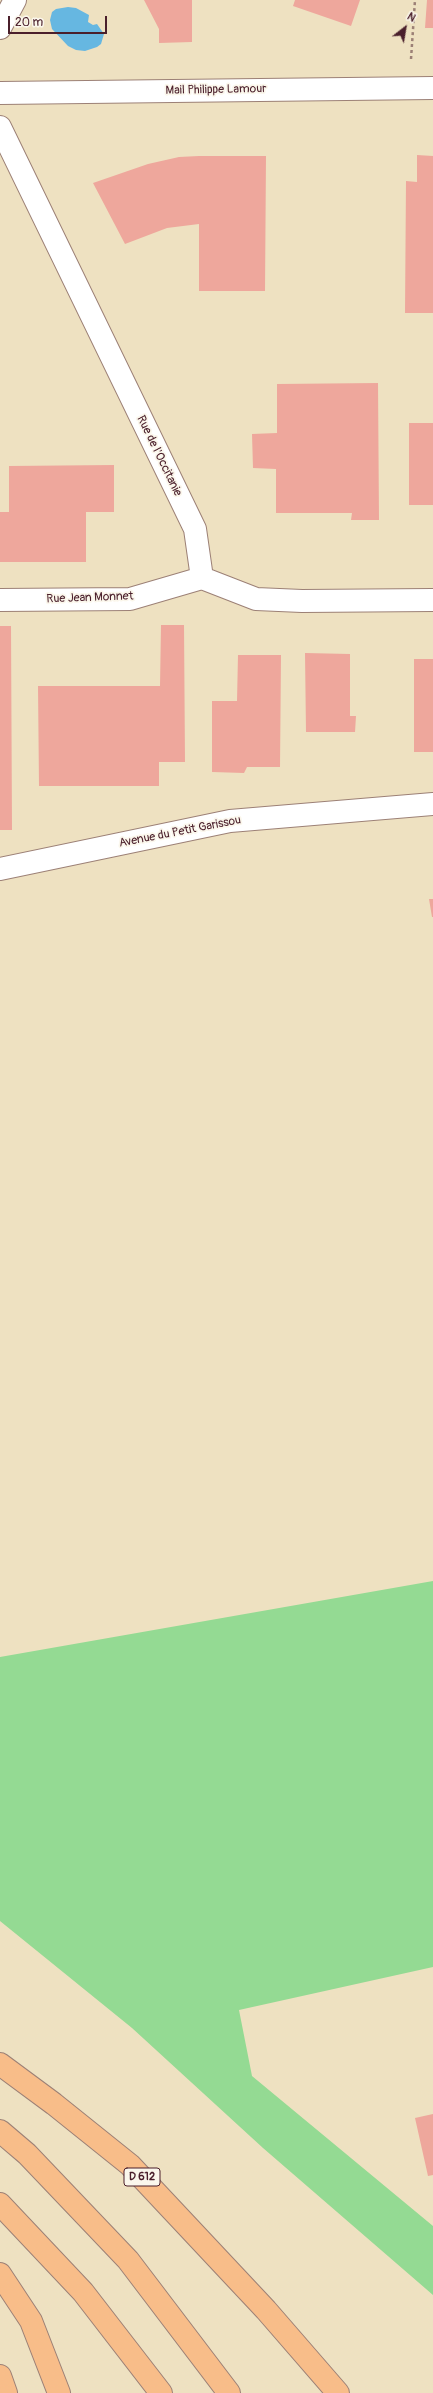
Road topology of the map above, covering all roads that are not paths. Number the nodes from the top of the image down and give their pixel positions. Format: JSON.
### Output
{"nodes":[{"id":1,"x":15,"y":0,"type":"edge"},
{"id":2,"x":0,"y":28,"type":"edge"},
{"id":3,"x":433,"y":88,"type":"edge"},
{"id":4,"x":0,"y":92,"type":"edge"},
{"id":5,"x":0,"y":127,"type":"edge"},
{"id":6,"x":202,"y":578,"type":"junction"},
{"id":7,"x":0,"y":600,"type":"edge"},
{"id":8,"x":433,"y":600,"type":"edge"},
{"id":9,"x":433,"y":804,"type":"edge"},
{"id":10,"x":0,"y":869,"type":"edge"},
{"id":11,"x":0,"y":2064,"type":"edge"},
{"id":12,"x":0,"y":2131,"type":"edge"},
{"id":13,"x":0,"y":2204,"type":"edge"},
{"id":14,"x":0,"y":2274,"type":"edge"},
{"id":15,"x":0,"y":2376,"type":"edge"},
{"id":16,"x":6,"y":2393,"type":"edge"},
{"id":17,"x":59,"y":2393,"type":"edge"},
{"id":18,"x":161,"y":2393,"type":"edge"},
{"id":19,"x":229,"y":2393,"type":"edge"},
{"id":20,"x":338,"y":2393,"type":"edge"}],
"edges":[{"from":1,"to":2,"type":"street"},
{"from":3,"to":4,"type":"street","name":"Mail Philippe Lamour"},
{"from":5,"to":6,"type":"street","name":"Rue de l'Occitanie"},
{"from":6,"to":7,"type":"street","name":"Rue Jean Monnet"},
{"from":6,"to":8,"type":"street"},
{"from":9,"to":10,"type":"street","name":"Avenue du Petit Garissou"},
{"from":11,"to":20,"type":"highway","number":"D 612"},
{"from":12,"to":19,"type":"highway"},
{"from":13,"to":18,"type":"highway"},
{"from":14,"to":17,"type":"highway"},
{"from":15,"to":16,"type":"highway"}]}
